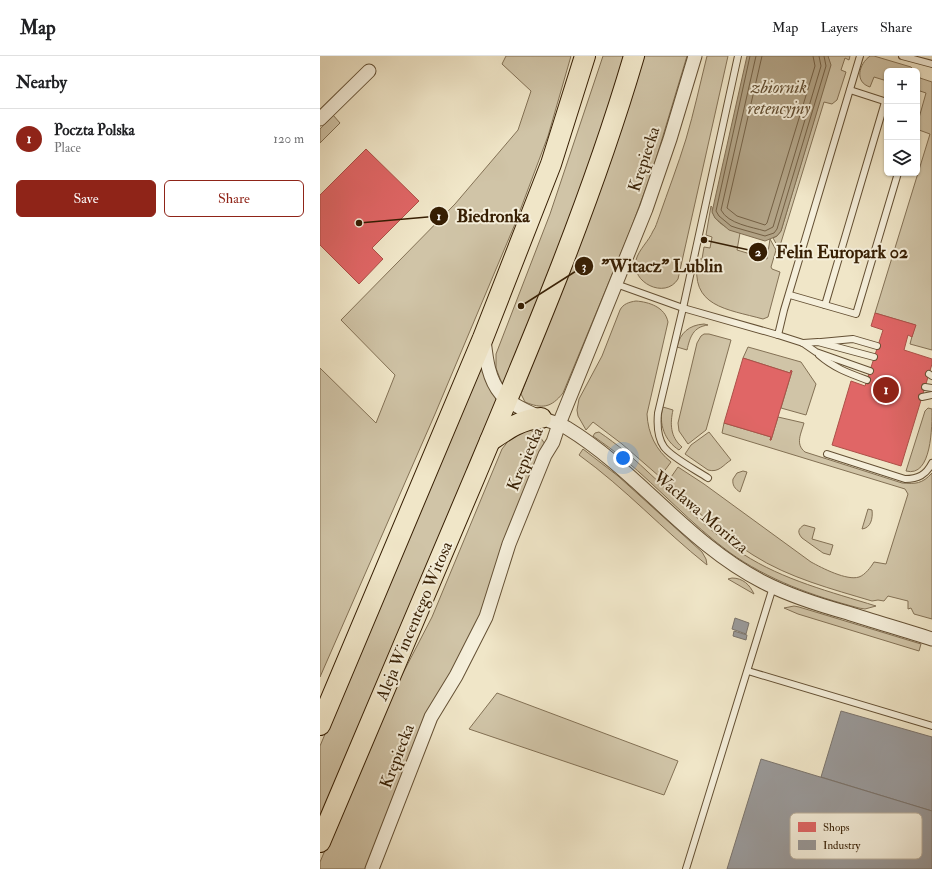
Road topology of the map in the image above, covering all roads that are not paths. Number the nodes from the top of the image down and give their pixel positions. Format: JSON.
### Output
{"nodes":[{"id":1,"x":585,"y":56,"type":"edge"},
{"id":2,"x":634,"y":56,"type":"edge"},
{"id":3,"x":694,"y":56,"type":"edge"},
{"id":4,"x":738,"y":56,"type":"edge"},
{"id":5,"x":860,"y":56,"type":"edge"},
{"id":6,"x":902,"y":56,"type":"edge"},
{"id":7,"x":932,"y":64,"type":"edge"},
{"id":8,"x":369,"y":71,"type":"dead end"},
{"id":9,"x":850,"y":90,"type":"junction"},
{"id":10,"x":884,"y":101,"type":"edge"},
{"id":11,"x":885,"y":104,"type":"edge"},
{"id":12,"x":320,"y":119,"type":"edge"},
{"id":13,"x":897,"y":176,"type":"edge"},
{"id":14,"x":616,"y":284,"type":"junction"},
{"id":15,"x":790,"y":294,"type":"junction"},
{"id":16,"x":825,"y":305,"type":"junction"},
{"id":17,"x":683,"y":308,"type":"junction"},
{"id":18,"x":778,"y":335,"type":"junction"},
{"id":19,"x":483,"y":338,"type":"junction"},
{"id":20,"x":818,"y":342,"type":"junction"},
{"id":21,"x":803,"y":343,"type":"junction"},
{"id":22,"x":877,"y":346,"type":"dead end"},
{"id":23,"x":816,"y":352,"type":"junction"},
{"id":24,"x":874,"y":357,"type":"dead end"},
{"id":25,"x":870,"y":371,"type":"dead end"},
{"id":26,"x":867,"y":380,"type":"dead end"},
{"id":27,"x":925,"y":387,"type":"dead end"},
{"id":28,"x":932,"y":388,"type":"edge"},
{"id":29,"x":932,"y":395,"type":"edge"},
{"id":30,"x":922,"y":397,"type":"dead end"},
{"id":31,"x":507,"y":400,"type":"junction"},
{"id":32,"x":550,"y":421,"type":"junction"},
{"id":33,"x":490,"y":442,"type":"junction"},
{"id":34,"x":827,"y":454,"type":"dead end"},
{"id":35,"x":932,"y":463,"type":"edge"},
{"id":36,"x":708,"y":478,"type":"dead end"},
{"id":37,"x":773,"y":587,"type":"junction"},
{"id":38,"x":932,"y":639,"type":"edge"},
{"id":39,"x":748,"y":671,"type":"junction"},
{"id":40,"x":320,"y":726,"type":"edge"},
{"id":41,"x":932,"y":726,"type":"edge"},
{"id":42,"x":320,"y":842,"type":"edge"},
{"id":43,"x":372,"y":869,"type":"edge"},
{"id":44,"x":686,"y":869,"type":"edge"}],
"edges":[{"from":1,"to":19,"type":"main road"},
{"from":2,"to":31,"type":"main road","name":"Aleja Wincentego Witosa"},
{"from":3,"to":14,"type":"street","name":"Krępiecka"},
{"from":4,"to":17,"type":"lane"},
{"from":5,"to":9,"type":"lane"},
{"from":6,"to":7,"type":"lane"},
{"from":8,"to":12,"type":"street"},
{"from":9,"to":10,"type":"lane"},
{"from":9,"to":15,"type":"lane"},
{"from":11,"to":16,"type":"lane"},
{"from":13,"to":16,"type":"lane"},
{"from":14,"to":17,"type":"lane"},
{"from":14,"to":32,"type":"street","name":"Krępiecka"},
{"from":15,"to":16,"type":"lane"},
{"from":15,"to":18,"type":"lane"},
{"from":17,"to":18,"type":"lane"},
{"from":17,"to":36,"type":"lane"},
{"from":18,"to":21,"type":"lane"},
{"from":19,"to":31,"type":"street"},
{"from":19,"to":40,"type":"main road"},
{"from":20,"to":21,"type":"lane"},
{"from":20,"to":22,"type":"lane"},
{"from":20,"to":24,"type":"lane"},
{"from":21,"to":23,"type":"lane"},
{"from":23,"to":25,"type":"lane"},
{"from":23,"to":26,"type":"lane"},
{"from":27,"to":28,"type":"lane"},
{"from":29,"to":30,"type":"lane"},
{"from":31,"to":32,"type":"street","name":"Wacława Moritza"},
{"from":31,"to":33,"type":"main road","name":"Aleja Wincentego Witosa"},
{"from":32,"to":33,"type":"main road"},
{"from":32,"to":37,"type":"street","name":"Wacława Moritza"},
{"from":32,"to":43,"type":"street","name":"Krępiecka"},
{"from":33,"to":42,"type":"main road","name":"Aleja Wincentego Witosa"},
{"from":34,"to":35,"type":"lane"},
{"from":37,"to":38,"type":"street","name":"Wacława Moritza"},
{"from":37,"to":39,"type":"lane"},
{"from":39,"to":41,"type":"lane"},
{"from":39,"to":44,"type":"lane"}]}
